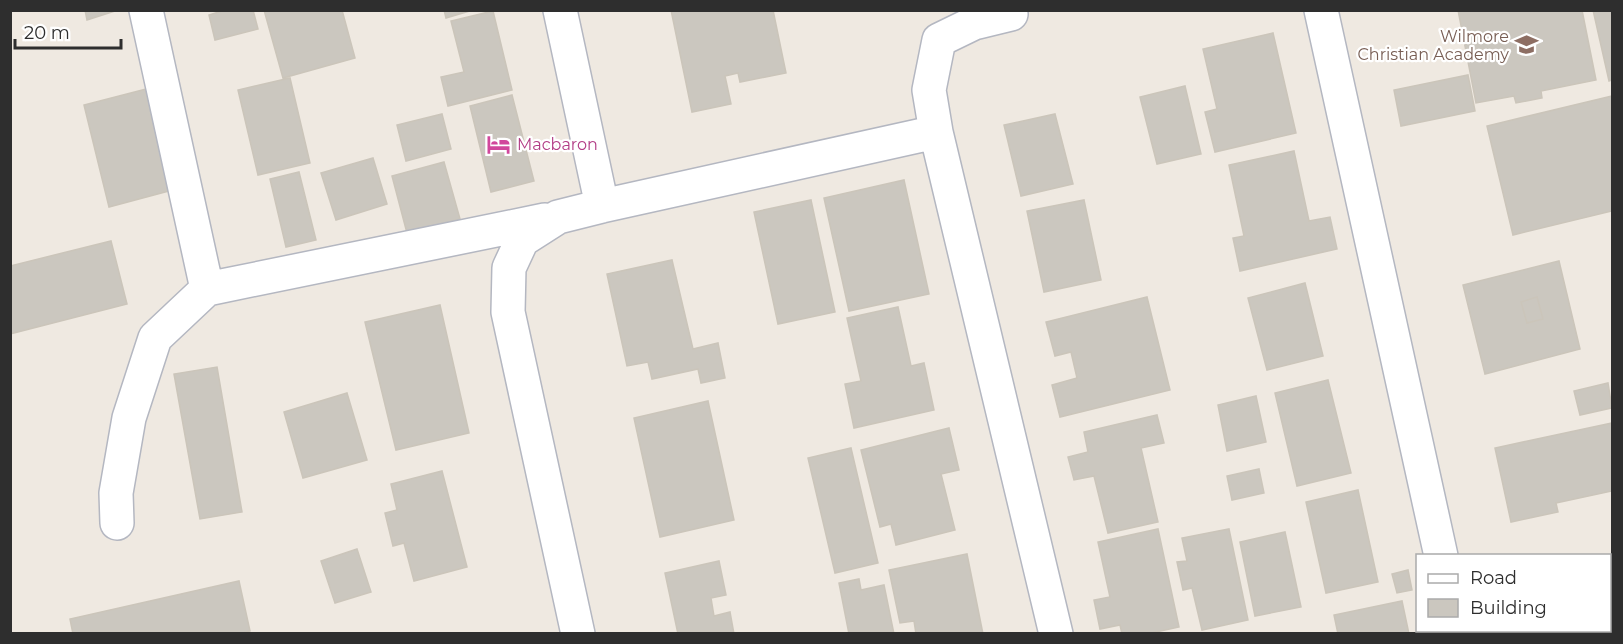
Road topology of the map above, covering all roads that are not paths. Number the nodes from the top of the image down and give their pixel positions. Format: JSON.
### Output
{"nodes":[{"id":1,"x":146,"y":10,"type":"edge"},
{"id":2,"x":560,"y":10,"type":"edge"},
{"id":3,"x":1321,"y":10,"type":"edge"},
{"id":4,"x":1016,"y":12,"type":"edge"},
{"id":5,"x":936,"y":132,"type":"junction"},
{"id":6,"x":602,"y":206,"type":"junction"},
{"id":7,"x":558,"y":217,"type":"junction"},
{"id":8,"x":207,"y":289,"type":"junction"},
{"id":9,"x":117,"y":522,"type":"dead end"},
{"id":10,"x":1441,"y":554,"type":"edge"},
{"id":11,"x":578,"y":633,"type":"edge"},
{"id":12,"x":1056,"y":633,"type":"edge"}],
"edges":[{"from":1,"to":8,"type":"street"},
{"from":2,"to":6,"type":"street"},
{"from":3,"to":10,"type":"street"},
{"from":4,"to":5,"type":"street"},
{"from":5,"to":6,"type":"street"},
{"from":5,"to":12,"type":"street"},
{"from":6,"to":7,"type":"street"},
{"from":7,"to":8,"type":"street"},
{"from":7,"to":11,"type":"street"},
{"from":8,"to":9,"type":"street"}]}
